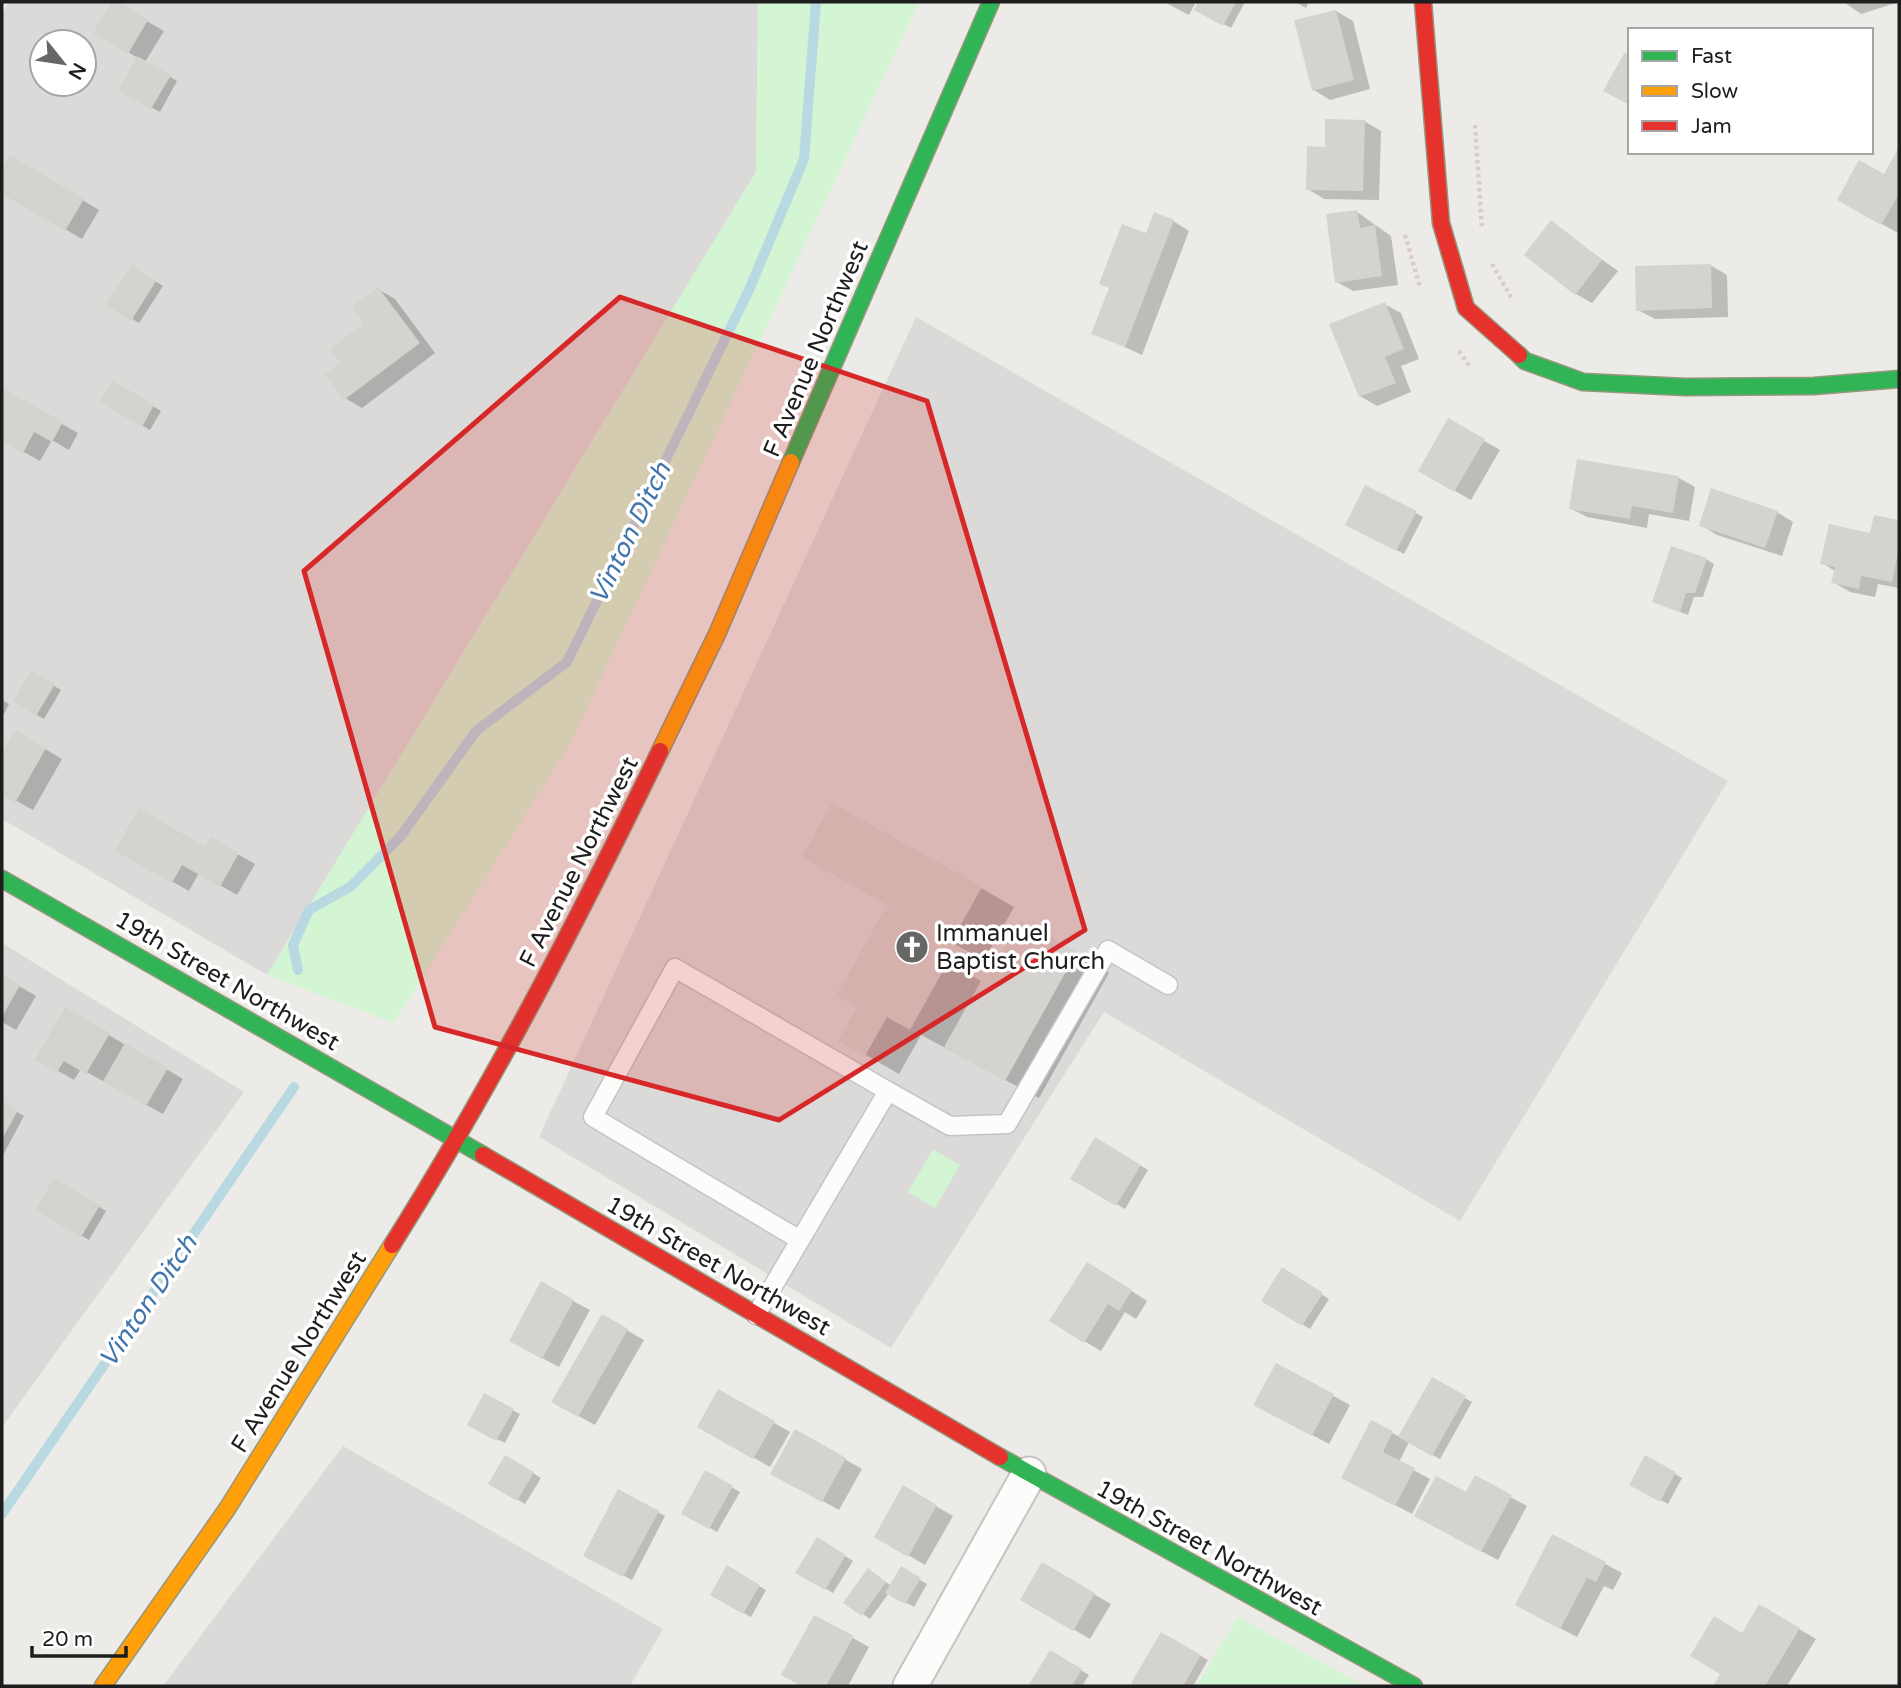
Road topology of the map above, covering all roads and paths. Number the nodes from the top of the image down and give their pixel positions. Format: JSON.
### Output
{"nodes":[{"id":1,"x":991,"y":2,"type":"edge"},
{"id":2,"x":1423,"y":2,"type":"edge"},
{"id":3,"x":1475,"y":125,"type":"dead end"},
{"id":4,"x":1484,"y":240,"type":"dead end"},
{"id":5,"x":1490,"y":261,"type":"dead end"},
{"id":6,"x":1515,"y":304,"type":"dead end"},
{"id":7,"x":1899,"y":379,"type":"edge"},
{"id":8,"x":2,"y":879,"type":"edge"},
{"id":9,"x":1168,"y":985,"type":"dead end"},
{"id":10,"x":888,"y":1091,"type":"junction"},
{"id":11,"x":458,"y":1140,"type":"junction"},
{"id":12,"x":800,"y":1240,"type":"junction"},
{"id":13,"x":756,"y":1315,"type":"junction"},
{"id":14,"x":1029,"y":1474,"type":"junction"},
{"id":15,"x":103,"y":1686,"type":"edge"},
{"id":16,"x":910,"y":1686,"type":"edge"},
{"id":17,"x":1414,"y":1686,"type":"edge"}],
"edges":[{"from":1,"to":11,"type":"street","name":"F Avenue Northwest"},
{"from":2,"to":7,"type":"street"},
{"from":3,"to":4,"type":"path"},
{"from":5,"to":6,"type":"path"},
{"from":8,"to":11,"type":"street","name":"19th Street Northwest"},
{"from":9,"to":10,"type":"lane"},
{"from":10,"to":12,"type":"lane"},
{"from":10,"to":12,"type":"lane"},
{"from":11,"to":13,"type":"street","name":"19th Street Northwest"},
{"from":11,"to":15,"type":"street","name":"F Avenue Northwest"},
{"from":12,"to":13,"type":"lane"},
{"from":13,"to":14,"type":"street","name":"19th Street Northwest"},
{"from":14,"to":16,"type":"street"},
{"from":14,"to":17,"type":"street","name":"19th Street Northwest"}]}
